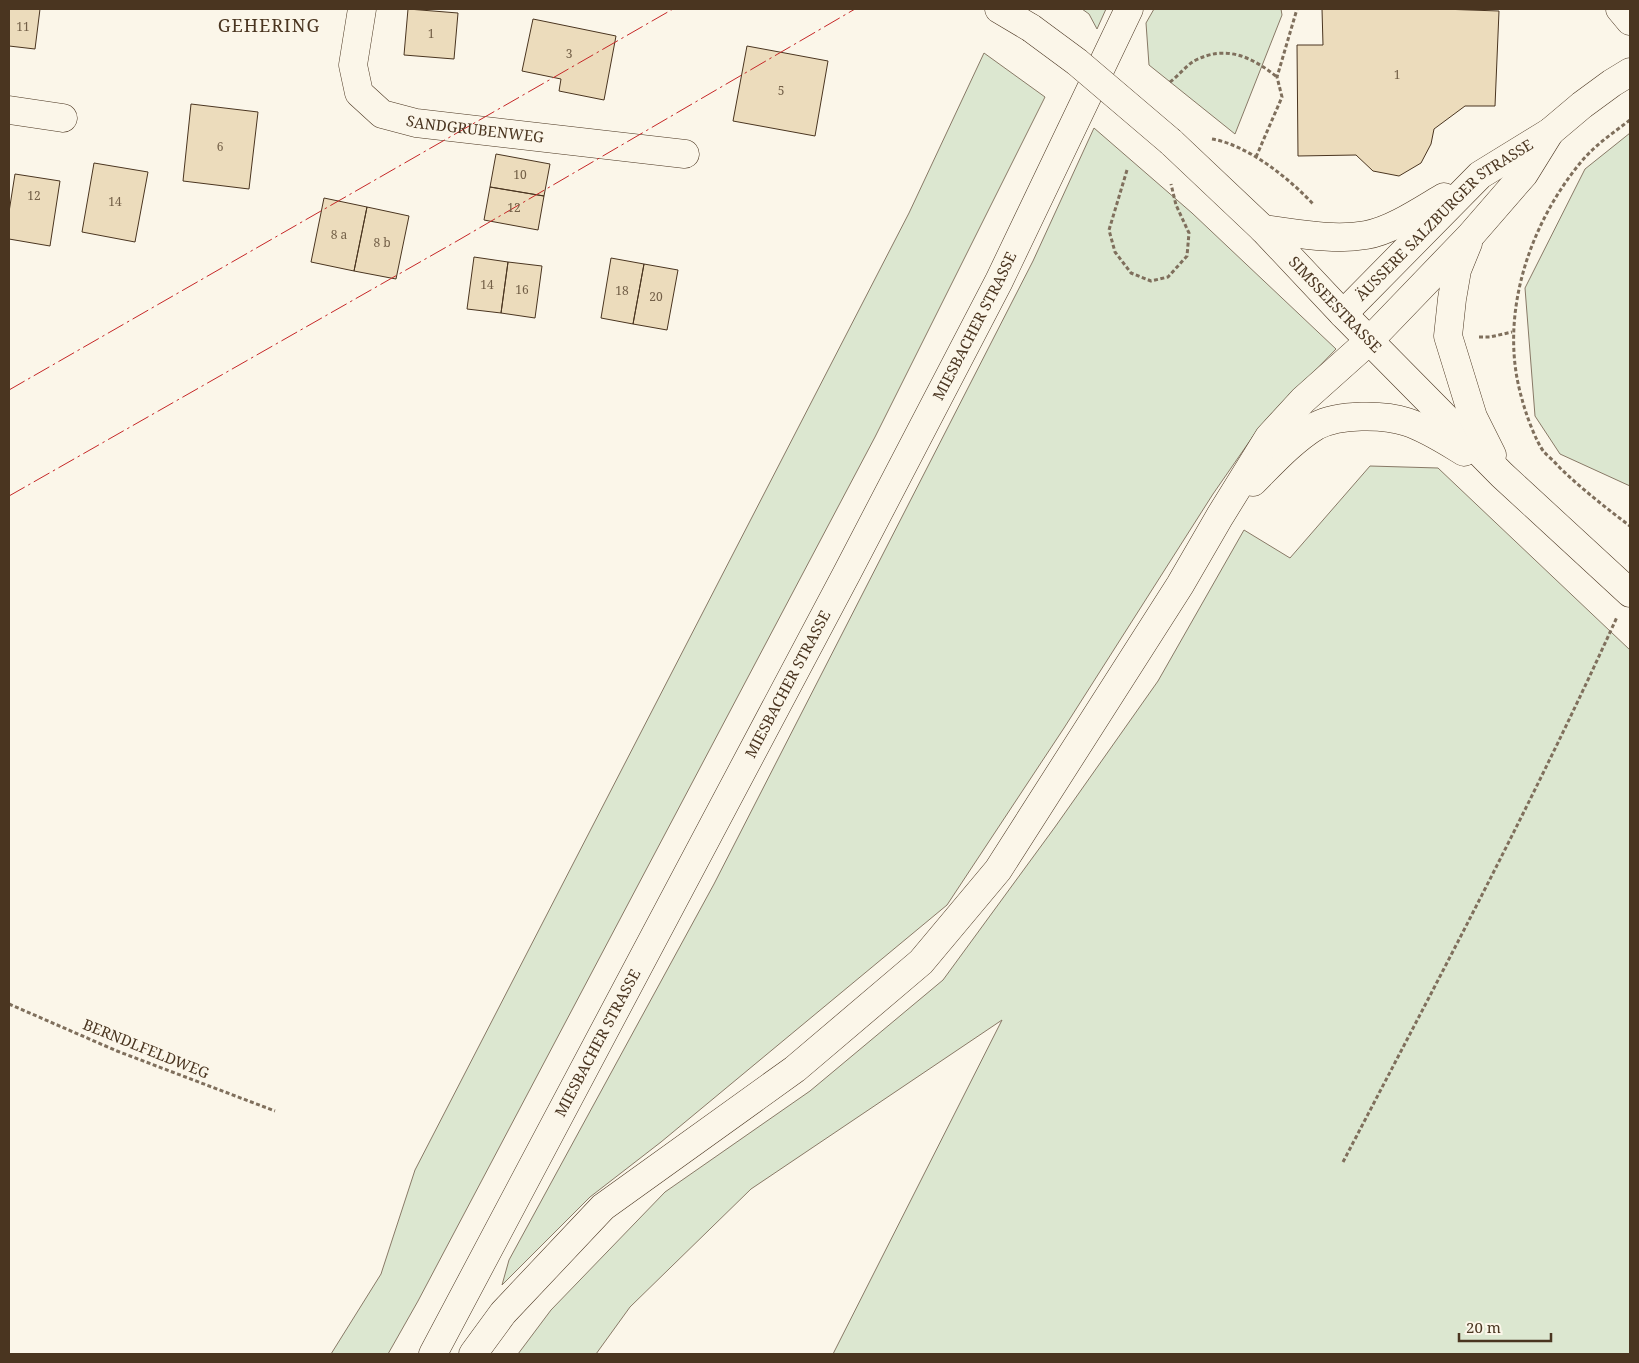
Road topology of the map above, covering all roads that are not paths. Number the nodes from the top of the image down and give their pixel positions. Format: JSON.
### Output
{"nodes":[{"id":1,"x":362,"y":9,"type":"edge"},
{"id":2,"x":999,"y":9,"type":"edge"},
{"id":3,"x":1129,"y":9,"type":"edge"},
{"id":4,"x":1620,"y":9,"type":"edge"},
{"id":5,"x":1024,"y":18,"type":"edge"},
{"id":6,"x":1630,"y":21,"type":"edge"},
{"id":7,"x":1630,"y":72,"type":"edge"},
{"id":8,"x":9,"y":110,"type":"edge"},
{"id":9,"x":62,"y":118,"type":"dead end"},
{"id":10,"x":1550,"y":132,"type":"junction"},
{"id":11,"x":685,"y":154,"type":"dead end"},
{"id":12,"x":1480,"y":175,"type":"junction"},
{"id":13,"x":1263,"y":229,"type":"junction"},
{"id":14,"x":1471,"y":235,"type":"junction"},
{"id":15,"x":1343,"y":314,"type":"junction"},
{"id":16,"x":1369,"y":341,"type":"junction"},
{"id":17,"x":1502,"y":475,"type":"junction"},
{"id":18,"x":1220,"y":516,"type":"junction"},
{"id":19,"x":1630,"y":591,"type":"edge"},
{"id":20,"x":433,"y":1354,"type":"edge"},
{"id":21,"x":473,"y":1354,"type":"edge"}],
"edges":[{"from":1,"to":11,"type":"main road","name":"SANDGRUBENWEG"},
{"from":2,"to":5,"type":"main road","name":"SIMSSEESTRASSE"},
{"from":3,"to":20,"type":"main road","name":"MIESBACHER STRASSE"},
{"from":4,"to":6,"type":"main road"},
{"from":5,"to":13,"type":"main road","name":"SIMSSEESTRASSE","bridge":true},
{"from":7,"to":10,"type":"main road","name":"ÄUSSERE SALZBURGER STRASSE"},
{"from":8,"to":9,"type":"main road"},
{"from":10,"to":12,"type":"main road","name":"ÄUSSERE SALZBURGER STRASSE"},
{"from":10,"to":14,"type":"main road","name":"ÄUSSERE SALZBURGER STRASSE"},
{"from":12,"to":13,"type":"main road"},
{"from":12,"to":15,"type":"main road","name":"ÄUSSERE SALZBURGER STRASSE"},
{"from":13,"to":15,"type":"main road","name":"SIMSSEESTRASSE"},
{"from":14,"to":16,"type":"main road","name":"ÄUSSERE SALZBURGER STRASSE"},
{"from":14,"to":17,"type":"main road"},
{"from":15,"to":16,"type":"main road","name":"SIMSSEESTRASSE"},
{"from":16,"to":17,"type":"main road","name":"SIMSSEESTRASSE"},
{"from":16,"to":18,"type":"main road","name":"ÄUSSERE SALZBURGER STRASSE"},
{"from":17,"to":18,"type":"main road"},
{"from":17,"to":19,"type":"main road","name":"SIMSSEESTRASSE"},
{"from":18,"to":21,"type":"main road"}]}
